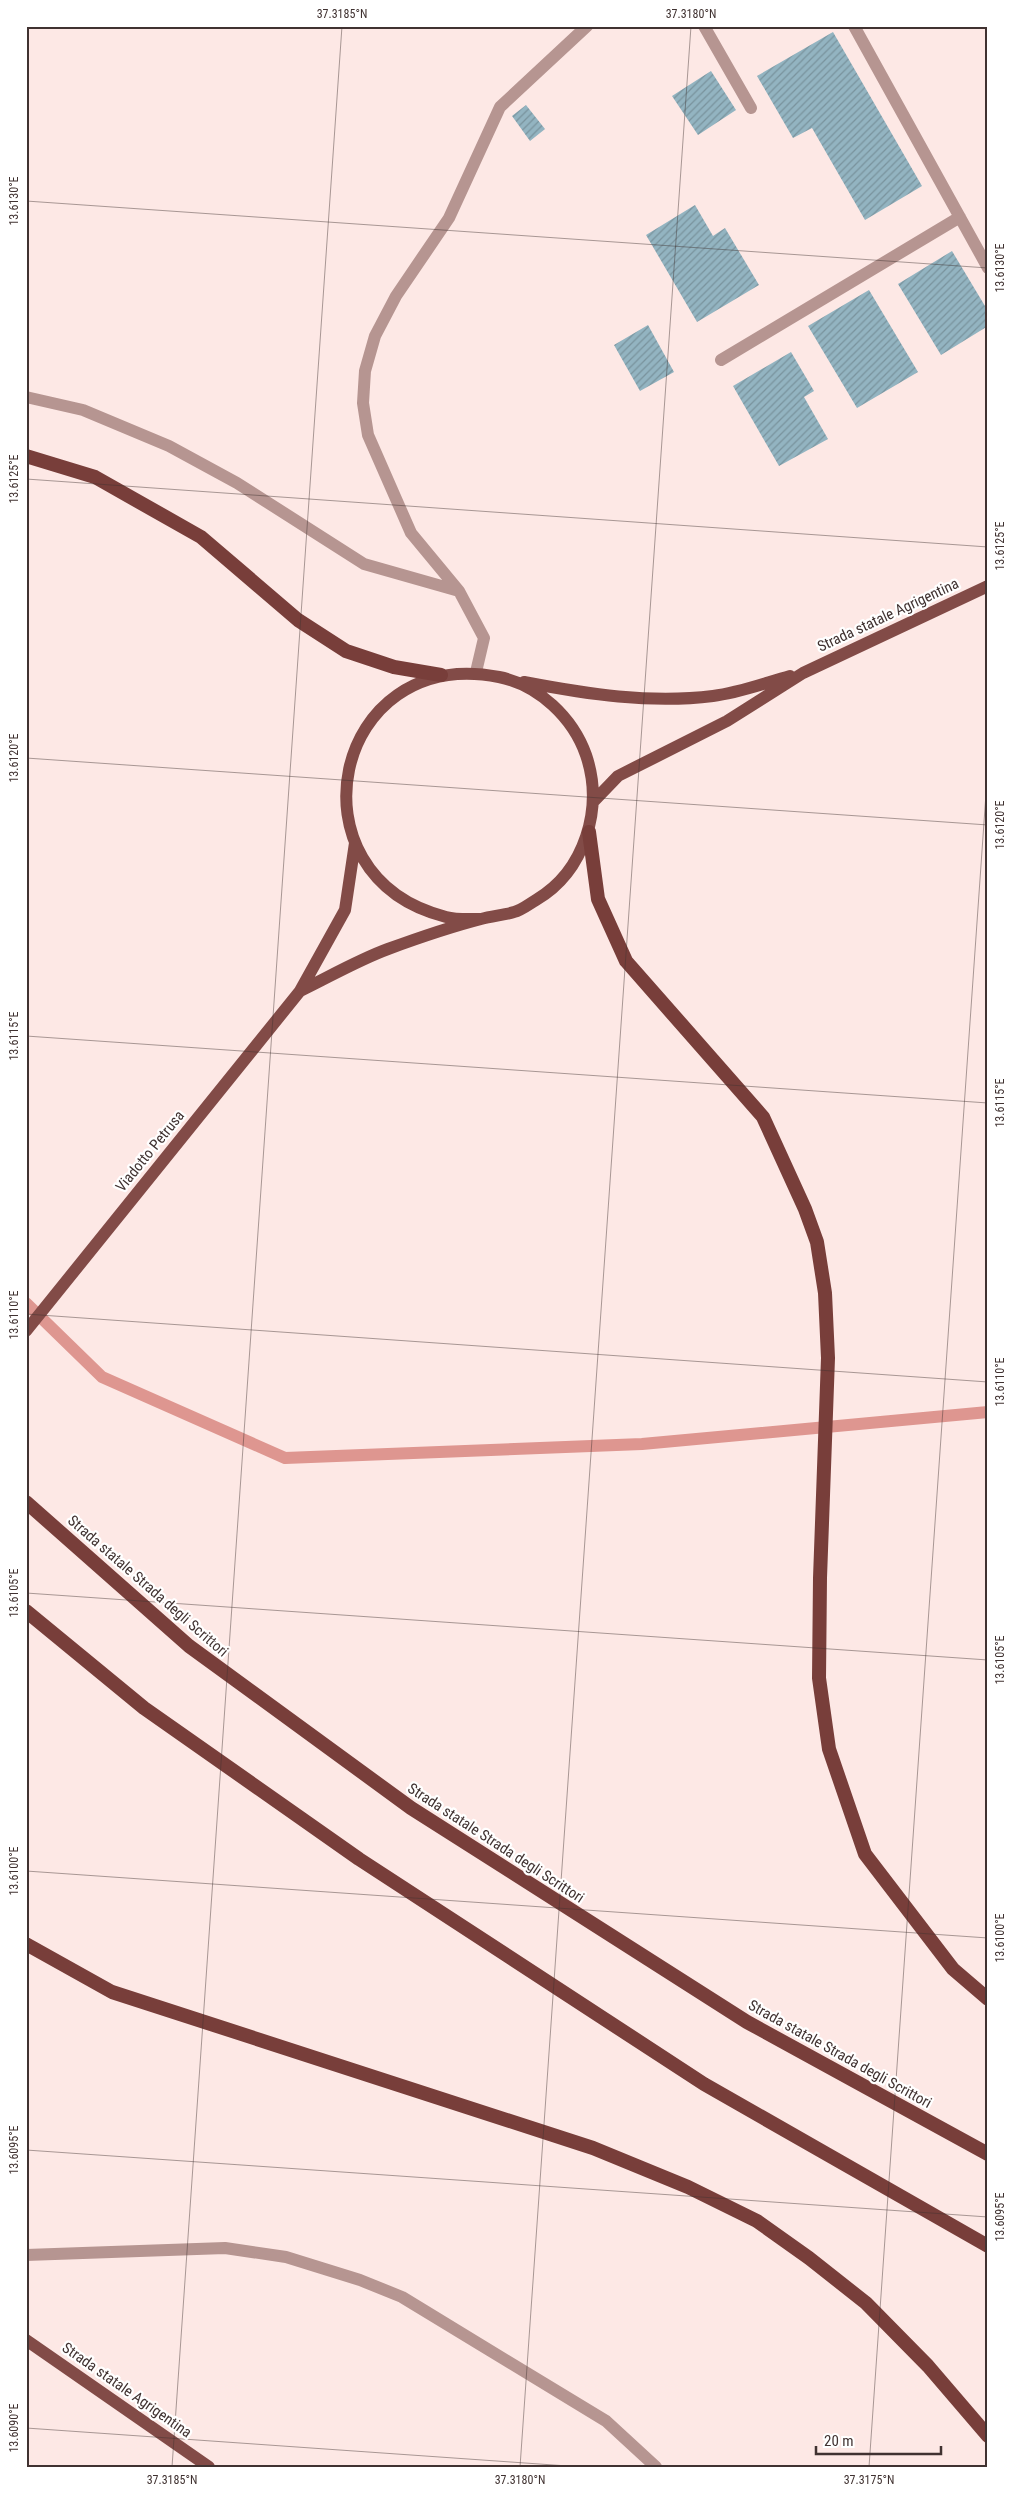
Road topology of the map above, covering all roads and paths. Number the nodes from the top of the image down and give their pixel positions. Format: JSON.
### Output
{"nodes":[{"id":1,"x":587,"y":26,"type":"edge"},
{"id":2,"x":704,"y":26,"type":"edge"},
{"id":3,"x":854,"y":26,"type":"edge"},
{"id":4,"x":751,"y":108,"type":"dead end"},
{"id":5,"x":960,"y":217,"type":"junction"},
{"id":6,"x":988,"y":268,"type":"edge"},
{"id":7,"x":720,"y":360,"type":"dead end"},
{"id":8,"x":26,"y":397,"type":"edge"},
{"id":9,"x":26,"y":456,"type":"edge"},
{"id":10,"x":988,"y":586,"type":"edge"},
{"id":11,"x":459,"y":591,"type":"junction"},
{"id":12,"x":476,"y":672,"type":"junction"},
{"id":13,"x":802,"y":673,"type":"junction"},
{"id":14,"x":441,"y":675,"type":"junction"},
{"id":15,"x":510,"y":679,"type":"junction"},
{"id":16,"x":593,"y":802,"type":"junction"},
{"id":17,"x":588,"y":832,"type":"junction"},
{"id":18,"x":355,"y":843,"type":"junction"},
{"id":19,"x":480,"y":919,"type":"junction"},
{"id":20,"x":300,"y":991,"type":"junction"},
{"id":21,"x":26,"y":1331,"type":"edge"},
{"id":22,"x":26,"y":1502,"type":"edge"},
{"id":23,"x":26,"y":1611,"type":"edge"},
{"id":24,"x":26,"y":1944,"type":"edge"},
{"id":25,"x":988,"y":1999,"type":"edge"},
{"id":26,"x":988,"y":2154,"type":"edge"},
{"id":27,"x":988,"y":2246,"type":"edge"},
{"id":28,"x":26,"y":2255,"type":"edge"},
{"id":29,"x":26,"y":2340,"type":"edge"},
{"id":30,"x":988,"y":2436,"type":"edge"},
{"id":31,"x":209,"y":2467,"type":"edge"},
{"id":32,"x":656,"y":2467,"type":"edge"}],
"edges":[{"from":1,"to":11,"type":"street"},
{"from":2,"to":4,"type":"street"},
{"from":3,"to":5,"type":"street"},
{"from":5,"to":6,"type":"street"},
{"from":5,"to":7,"type":"street"},
{"from":8,"to":11,"type":"street"},
{"from":9,"to":14,"type":"highway"},
{"from":10,"to":13,"type":"main road","name":"Strada statale Agrigentina"},
{"from":11,"to":12,"type":"street"},
{"from":12,"to":14,"type":"main road"},
{"from":12,"to":15,"type":"main road"},
{"from":13,"to":15,"type":"main road","name":"Strada statale Agrigentina"},
{"from":13,"to":16,"type":"main road","name":"Strada statale Agrigentina"},
{"from":14,"to":18,"type":"main road"},
{"from":15,"to":16,"type":"main road"},
{"from":16,"to":17,"type":"main road"},
{"from":17,"to":19,"type":"main road"},
{"from":17,"to":25,"type":"highway"},
{"from":18,"to":19,"type":"main road"},
{"from":18,"to":20,"type":"main road","name":"Viadotto Petrusa"},
{"from":19,"to":20,"type":"main road"},
{"from":20,"to":21,"type":"main road","name":"Viadotto Petrusa"},
{"from":22,"to":26,"type":"highway","name":"Strada statale Strada degli Scrittori"},
{"from":23,"to":27,"type":"highway"},
{"from":24,"to":30,"type":"highway"},
{"from":28,"to":32,"type":"street"},
{"from":29,"to":31,"type":"main road","name":"Strada statale Agrigentina"}]}
